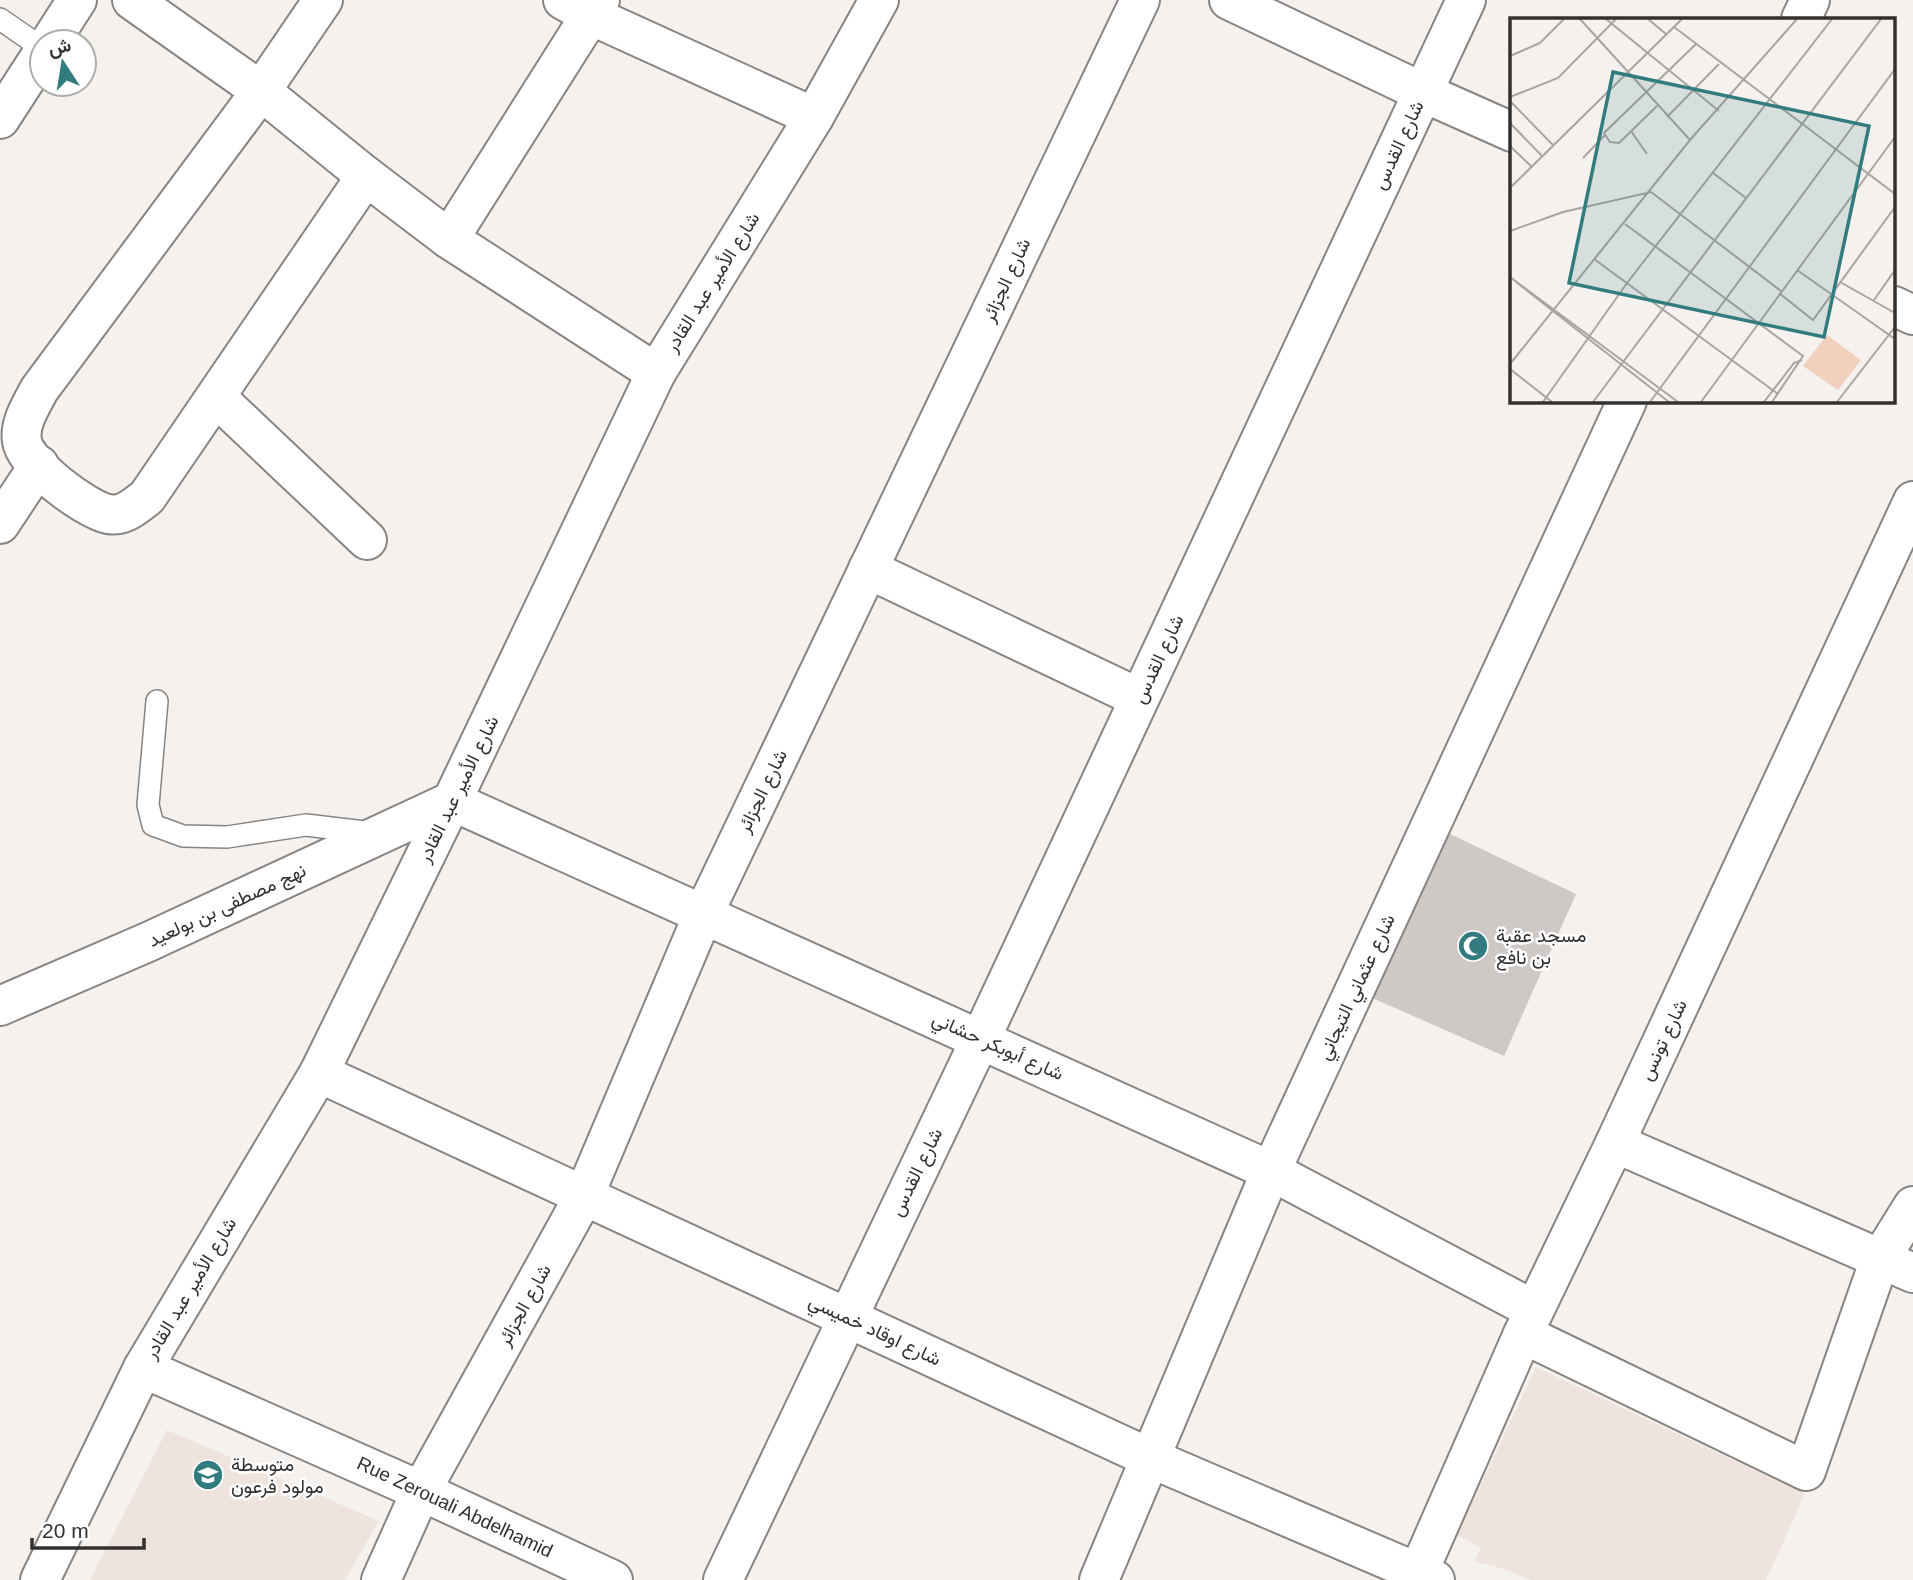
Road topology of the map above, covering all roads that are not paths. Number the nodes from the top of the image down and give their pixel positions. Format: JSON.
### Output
{"nodes":[{"id":1,"x":77,"y":0,"type":"edge"},
{"id":2,"x":132,"y":0,"type":"edge"},
{"id":3,"x":323,"y":0,"type":"edge"},
{"id":4,"x":880,"y":0,"type":"edge"},
{"id":5,"x":1140,"y":0,"type":"edge"},
{"id":6,"x":1229,"y":0,"type":"edge"},
{"id":7,"x":1465,"y":0,"type":"edge"},
{"id":8,"x":1810,"y":0,"type":"edge"},
{"id":9,"x":585,"y":5,"type":"edge"},
{"id":10,"x":1801,"y":18,"type":"edge"},
{"id":11,"x":0,"y":19,"type":"edge"},
{"id":12,"x":59,"y":28,"type":"edge"},
{"id":13,"x":28,"y":38,"type":"edge"},
{"id":14,"x":28,"y":76,"type":"edge"},
{"id":15,"x":261,"y":91,"type":"junction"},
{"id":16,"x":1422,"y":92,"type":"junction"},
{"id":17,"x":814,"y":117,"type":"junction"},
{"id":18,"x":0,"y":119,"type":"edge"},
{"id":19,"x":1510,"y":131,"type":"edge"},
{"id":20,"x":366,"y":176,"type":"junction"},
{"id":21,"x":449,"y":239,"type":"junction"},
{"id":22,"x":1896,"y":307,"type":"edge"},
{"id":23,"x":1913,"y":315,"type":"edge"},
{"id":24,"x":656,"y":373,"type":"junction"},
{"id":25,"x":216,"y":397,"type":"junction"},
{"id":26,"x":1626,"y":402,"type":"edge"},
{"id":27,"x":39,"y":466,"type":"junction"},
{"id":28,"x":1913,"y":501,"type":"edge"},
{"id":29,"x":0,"y":524,"type":"edge"},
{"id":30,"x":367,"y":540,"type":"dead end"},
{"id":31,"x":868,"y":569,"type":"junction"},
{"id":32,"x":1139,"y":698,"type":"junction"},
{"id":33,"x":157,"y":701,"type":"dead end"},
{"id":34,"x":452,"y":801,"type":"junction"},
{"id":35,"x":380,"y":834,"type":"junction"},
{"id":36,"x":703,"y":915,"type":"junction"},
{"id":37,"x":0,"y":1006,"type":"edge"},
{"id":38,"x":981,"y":1038,"type":"junction"},
{"id":39,"x":319,"y":1073,"type":"junction"},
{"id":40,"x":1615,"y":1143,"type":"junction"},
{"id":41,"x":1271,"y":1171,"type":"junction"},
{"id":42,"x":584,"y":1196,"type":"junction"},
{"id":43,"x":1913,"y":1206,"type":"edge"},
{"id":44,"x":1897,"y":1266,"type":"edge"},
{"id":45,"x":847,"y":1317,"type":"junction"},
{"id":46,"x":1529,"y":1322,"type":"junction"},
{"id":47,"x":143,"y":1367,"type":"junction"},
{"id":48,"x":1150,"y":1458,"type":"junction"},
{"id":49,"x":421,"y":1491,"type":"junction"},
{"id":50,"x":1423,"y":1578,"type":"edge"},
{"id":51,"x":40,"y":1580,"type":"edge"},
{"id":52,"x":381,"y":1580,"type":"edge"},
{"id":53,"x":613,"y":1580,"type":"edge"},
{"id":54,"x":723,"y":1580,"type":"edge"},
{"id":55,"x":1099,"y":1580,"type":"edge"}],
"edges":[{"from":1,"to":12,"type":"street"},
{"from":2,"to":15,"type":"street"},
{"from":3,"to":15,"type":"street"},
{"from":4,"to":17,"type":"street","name":"شارع الأمير عبد القادر"},
{"from":5,"to":31,"type":"street","name":"شارع الجزائر"},
{"from":6,"to":16,"type":"street"},
{"from":7,"to":16,"type":"street","name":"شارع القدس"},
{"from":8,"to":10,"type":"street"},
{"from":9,"to":17,"type":"street"},
{"from":9,"to":21,"type":"street"},
{"from":11,"to":13,"type":"lane"},
{"from":14,"to":18,"type":"street"},
{"from":15,"to":20,"type":"street"},
{"from":15,"to":27,"type":"street"},
{"from":16,"to":19,"type":"street"},
{"from":16,"to":32,"type":"street","name":"شارع القدس"},
{"from":17,"to":24,"type":"street","name":"شارع الأمير عبد القادر"},
{"from":20,"to":21,"type":"street"},
{"from":20,"to":25,"type":"street"},
{"from":21,"to":24,"type":"street"},
{"from":22,"to":23,"type":"street"},
{"from":24,"to":34,"type":"street","name":"شارع الأمير عبد القادر"},
{"from":25,"to":27,"type":"street"},
{"from":25,"to":30,"type":"street"},
{"from":26,"to":41,"type":"street","name":"شارع عثماني التيجاني"},
{"from":27,"to":29,"type":"street"},
{"from":28,"to":40,"type":"street","name":"شارع تونس"},
{"from":31,"to":32,"type":"street"},
{"from":31,"to":36,"type":"street","name":"شارع الجزائر"},
{"from":32,"to":38,"type":"street","name":"شارع القدس"},
{"from":33,"to":35,"type":"lane"},
{"from":34,"to":35,"type":"street","name":"نهج مصطفى بن بولعيد"},
{"from":34,"to":36,"type":"street","name":"شارع أبوبكر حشاني"},
{"from":34,"to":39,"type":"street","name":"شارع الأمير عبد القادر"},
{"from":35,"to":37,"type":"street","name":"نهج مصطفى بن بولعيد"},
{"from":36,"to":38,"type":"street","name":"شارع أبوبكر حشاني"},
{"from":36,"to":42,"type":"street","name":"شارع الجزائر"},
{"from":38,"to":41,"type":"street","name":"شارع أبوبكر حشاني"},
{"from":38,"to":45,"type":"street","name":"شارع القدس"},
{"from":39,"to":42,"type":"street","name":"شارع اوقاد خميسي"},
{"from":39,"to":47,"type":"street","name":"شارع الأمير عبد القادر"},
{"from":40,"to":44,"type":"street"},
{"from":40,"to":46,"type":"street","name":"شارع تونس"},
{"from":41,"to":46,"type":"street","name":"شارع أبوبكر حشاني"},
{"from":41,"to":48,"type":"street","name":"شارع عثماني التيجاني"},
{"from":42,"to":45,"type":"street","name":"شارع اوقاد خميسي"},
{"from":42,"to":49,"type":"street","name":"شارع الجزائر"},
{"from":43,"to":44,"type":"street"},
{"from":44,"to":46,"type":"street","name":"شارع أبوبكر حشاني"},
{"from":45,"to":48,"type":"street","name":"شارع اوقاد خميسي"},
{"from":45,"to":54,"type":"street","name":"شارع القدس"},
{"from":46,"to":50,"type":"street","name":"شارع تونس"},
{"from":47,"to":49,"type":"street","name":"Rue Zerouali Abdelhamid"},
{"from":47,"to":51,"type":"street","name":"شارع الأمير عبد القادر"},
{"from":48,"to":50,"type":"street","name":"شارع اوقاد خميسي"},
{"from":48,"to":55,"type":"street","name":"شارع عثماني التيجاني"},
{"from":49,"to":52,"type":"street","name":"شارع الجزائر"},
{"from":49,"to":53,"type":"street","name":"Rue Zerouali Abdelhamid"}]}
